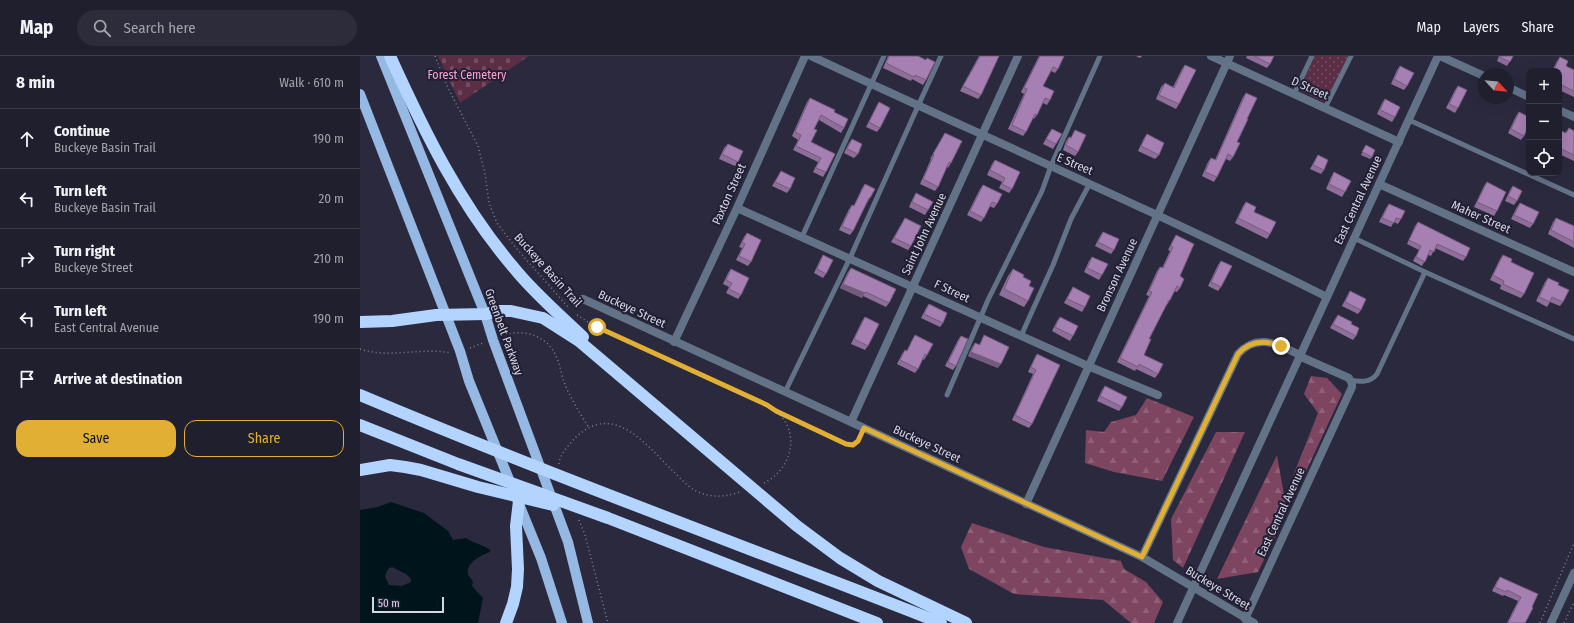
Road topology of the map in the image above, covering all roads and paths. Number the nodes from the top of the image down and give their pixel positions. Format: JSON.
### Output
{"nodes":[{"id":1,"x":381,"y":56,"type":"edge"},
{"id":2,"x":390,"y":56,"type":"edge"},
{"id":3,"x":435,"y":56,"type":"edge"},
{"id":4,"x":805,"y":56,"type":"edge"},
{"id":5,"x":811,"y":56,"type":"edge"},
{"id":6,"x":884,"y":56,"type":"edge"},
{"id":7,"x":941,"y":56,"type":"edge"},
{"id":8,"x":1018,"y":56,"type":"edge"},
{"id":9,"x":1100,"y":56,"type":"edge"},
{"id":10,"x":1211,"y":56,"type":"edge"},
{"id":11,"x":1312,"y":56,"type":"edge"},
{"id":12,"x":1351,"y":56,"type":"edge"},
{"id":13,"x":1439,"y":56,"type":"edge"},
{"id":14,"x":1228,"y":60,"type":"edge"},
{"id":15,"x":1478,"y":73,"type":"edge"},
{"id":16,"x":872,"y":84,"type":"junction"},
{"id":17,"x":1514,"y":90,"type":"edge"},
{"id":18,"x":360,"y":94,"type":"edge"},
{"id":19,"x":1294,"y":94,"type":"junction"},
{"id":20,"x":1526,"y":95,"type":"edge"},
{"id":21,"x":918,"y":106,"type":"junction"},
{"id":22,"x":1325,"y":108,"type":"junction"},
{"id":23,"x":1562,"y":111,"type":"edge"},
{"id":24,"x":1574,"y":117,"type":"edge"},
{"id":25,"x":1409,"y":120,"type":"junction"},
{"id":26,"x":982,"y":135,"type":"junction"},
{"id":27,"x":1399,"y":142,"type":"junction"},
{"id":28,"x":1051,"y":166,"type":"junction"},
{"id":29,"x":1090,"y":183,"type":"junction"},
{"id":30,"x":1379,"y":184,"type":"junction"},
{"id":31,"x":1574,"y":195,"type":"edge"},
{"id":32,"x":737,"y":208,"type":"junction"},
{"id":33,"x":1158,"y":214,"type":"junction"},
{"id":34,"x":802,"y":237,"type":"junction"},
{"id":35,"x":1354,"y":238,"type":"junction"},
{"id":36,"x":850,"y":258,"type":"junction"},
{"id":37,"x":1425,"y":272,"type":"junction"},
{"id":38,"x":1574,"y":272,"type":"edge"},
{"id":39,"x":913,"y":286,"type":"junction"},
{"id":40,"x":1327,"y":297,"type":"junction"},
{"id":41,"x":583,"y":299,"type":"dead end"},
{"id":42,"x":569,"y":308,"type":"dead end"},
{"id":43,"x":574,"y":313,"type":"dead end"},
{"id":44,"x":445,"y":314,"type":"junction"},
{"id":45,"x":485,"y":314,"type":"junction"},
{"id":46,"x":980,"y":318,"type":"junction"},
{"id":47,"x":360,"y":322,"type":"edge"},
{"id":48,"x":1021,"y":336,"type":"junction"},
{"id":49,"x":1574,"y":339,"type":"edge"},
{"id":50,"x":493,"y":340,"type":"junction"},
{"id":51,"x":674,"y":342,"type":"junction"},
{"id":52,"x":360,"y":349,"type":"edge"},
{"id":53,"x":460,"y":351,"type":"junction"},
{"id":54,"x":1300,"y":356,"type":"junction"},
{"id":55,"x":1088,"y":366,"type":"junction"},
{"id":56,"x":1350,"y":380,"type":"junction"},
{"id":57,"x":632,"y":385,"type":"junction"},
{"id":58,"x":785,"y":392,"type":"junction"},
{"id":59,"x":360,"y":395,"type":"edge"},
{"id":60,"x":947,"y":395,"type":"dead end"},
{"id":61,"x":1158,"y":396,"type":"dead end"},
{"id":62,"x":776,"y":411,"type":"junction"},
{"id":63,"x":851,"y":422,"type":"junction"},
{"id":64,"x":360,"y":425,"type":"edge"},
{"id":65,"x":864,"y":428,"type":"junction"},
{"id":66,"x":360,"y":470,"type":"edge"},
{"id":67,"x":763,"y":484,"type":"dead end"},
{"id":68,"x":743,"y":491,"type":"dead end"},
{"id":69,"x":519,"y":501,"type":"junction"},
{"id":70,"x":1026,"y":504,"type":"junction"},
{"id":71,"x":608,"y":518,"type":"junction"},
{"id":72,"x":1574,"y":543,"type":"edge"},
{"id":73,"x":1142,"y":557,"type":"junction"},
{"id":74,"x":541,"y":558,"type":"junction"},
{"id":75,"x":1574,"y":573,"type":"edge"},
{"id":76,"x":1574,"y":602,"type":"edge"},
{"id":77,"x":1245,"y":619,"type":"junction"},
{"id":78,"x":506,"y":623,"type":"edge"},
{"id":79,"x":555,"y":623,"type":"edge"},
{"id":80,"x":562,"y":623,"type":"edge"},
{"id":81,"x":588,"y":623,"type":"edge"},
{"id":82,"x":877,"y":623,"type":"edge"},
{"id":83,"x":941,"y":623,"type":"edge"},
{"id":84,"x":966,"y":623,"type":"edge"},
{"id":85,"x":1177,"y":623,"type":"edge"},
{"id":86,"x":1254,"y":623,"type":"edge"},
{"id":87,"x":1540,"y":623,"type":"edge"},
{"id":88,"x":1551,"y":623,"type":"edge"},
{"id":89,"x":1564,"y":623,"type":"edge"}],
"edges":[{"from":1,"to":45,"type":"main road","name":"Greenbelt Parkway"},
{"from":2,"to":57,"type":"highway"},
{"from":3,"to":42,"type":"path","name":"Buckeye Basin Trail"},
{"from":4,"to":32,"type":"street","name":"Paxton Street"},
{"from":5,"to":16,"type":"street","name":"E Street"},
{"from":6,"to":16,"type":"lane"},
{"from":7,"to":21,"type":"lane"},
{"from":8,"to":26,"type":"street","name":"Saint John Avenue"},
{"from":9,"to":28,"type":"lane"},
{"from":10,"to":14,"type":"street","name":"D Street"},
{"from":11,"to":19,"type":"lane"},
{"from":12,"to":22,"type":"lane"},
{"from":13,"to":15,"type":"street"},
{"from":13,"to":25,"type":"street","name":"East Central Avenue"},
{"from":14,"to":19,"type":"street","name":"D Street"},
{"from":14,"to":33,"type":"street","name":"Bronson Avenue"},
{"from":16,"to":21,"type":"street","name":"E Street"},
{"from":16,"to":34,"type":"lane"},
{"from":17,"to":20,"type":"street"},
{"from":18,"to":44,"type":"main road"},
{"from":19,"to":22,"type":"street","name":"D Street"},
{"from":21,"to":26,"type":"street","name":"E Street"},
{"from":21,"to":36,"type":"lane"},
{"from":22,"to":27,"type":"street","name":"D Street"},
{"from":23,"to":24,"type":"street"},
{"from":25,"to":27,"type":"street","name":"East Central Avenue"},
{"from":25,"to":31,"type":"lane"},
{"from":26,"to":28,"type":"street","name":"E Street"},
{"from":26,"to":39,"type":"street","name":"Saint John Avenue"},
{"from":27,"to":30,"type":"street","name":"East Central Avenue"},
{"from":28,"to":29,"type":"street","name":"E Street"},
{"from":28,"to":46,"type":"lane"},
{"from":29,"to":33,"type":"street","name":"E Street"},
{"from":29,"to":48,"type":"lane"},
{"from":30,"to":35,"type":"street","name":"East Central Avenue"},
{"from":30,"to":38,"type":"street","name":"Maher Street"},
{"from":32,"to":34,"type":"street","name":"F Street"},
{"from":32,"to":51,"type":"street","name":"Paxton Street"},
{"from":33,"to":40,"type":"street","name":"E Street"},
{"from":33,"to":55,"type":"street","name":"Bronson Avenue"},
{"from":34,"to":36,"type":"street","name":"F Street"},
{"from":35,"to":37,"type":"lane"},
{"from":35,"to":40,"type":"street","name":"East Central Avenue"},
{"from":36,"to":39,"type":"street","name":"F Street"},
{"from":36,"to":58,"type":"lane"},
{"from":37,"to":49,"type":"lane"},
{"from":37,"to":56,"type":"lane"},
{"from":39,"to":46,"type":"street","name":"F Street"},
{"from":39,"to":63,"type":"street","name":"Saint John Avenue"},
{"from":40,"to":54,"type":"street","name":"East Central Avenue"},
{"from":41,"to":51,"type":"street","name":"Buckeye Street"},
{"from":43,"to":62,"type":"path","name":"Buckeye Basin Trail"},
{"from":44,"to":45,"type":"highway"},
{"from":44,"to":47,"type":"highway"},
{"from":44,"to":53,"type":"main road"},
{"from":45,"to":50,"type":"main road","name":"Greenbelt Parkway"},
{"from":45,"to":57,"type":"highway"},
{"from":46,"to":48,"type":"street","name":"F Street"},
{"from":46,"to":60,"type":"lane"},
{"from":48,"to":55,"type":"street","name":"F Street"},
{"from":50,"to":53,"type":"path"},
{"from":50,"to":68,"type":"path"},
{"from":50,"to":81,"type":"main road","name":"Greenbelt Parkway"},
{"from":51,"to":58,"type":"street","name":"Buckeye Street"},
{"from":52,"to":53,"type":"path"},
{"from":53,"to":69,"type":"main road"},
{"from":54,"to":56,"type":"street"},
{"from":54,"to":73,"type":"street"},
{"from":54,"to":85,"type":"street","name":"East Central Avenue"},
{"from":55,"to":61,"type":"street","name":"F Street"},
{"from":55,"to":70,"type":"street","name":"Bronson Avenue"},
{"from":56,"to":77,"type":"street","name":"East Central Avenue"},
{"from":57,"to":84,"type":"highway"},
{"from":58,"to":63,"type":"street","name":"Buckeye Street"},
{"from":59,"to":83,"type":"highway"},
{"from":62,"to":65,"type":"path","name":"Buckeye Basin Trail"},
{"from":62,"to":67,"type":"path","name":"Buckeye Basin Trail"},
{"from":63,"to":65,"type":"street","name":"Buckeye Street"},
{"from":64,"to":71,"type":"highway"},
{"from":65,"to":70,"type":"street","name":"Buckeye Street"},
{"from":66,"to":71,"type":"highway"},
{"from":69,"to":74,"type":"main road"},
{"from":69,"to":78,"type":"highway"},
{"from":70,"to":73,"type":"street","name":"Buckeye Street"},
{"from":71,"to":82,"type":"highway"},
{"from":72,"to":87,"type":"path"},
{"from":73,"to":77,"type":"street","name":"Buckeye Street"},
{"from":74,"to":79,"type":"main road"},
{"from":74,"to":80,"type":"main road"},
{"from":75,"to":88,"type":"street"},
{"from":76,"to":89,"type":"path"},
{"from":77,"to":86,"type":"street","name":"Buckeye Street"}]}
